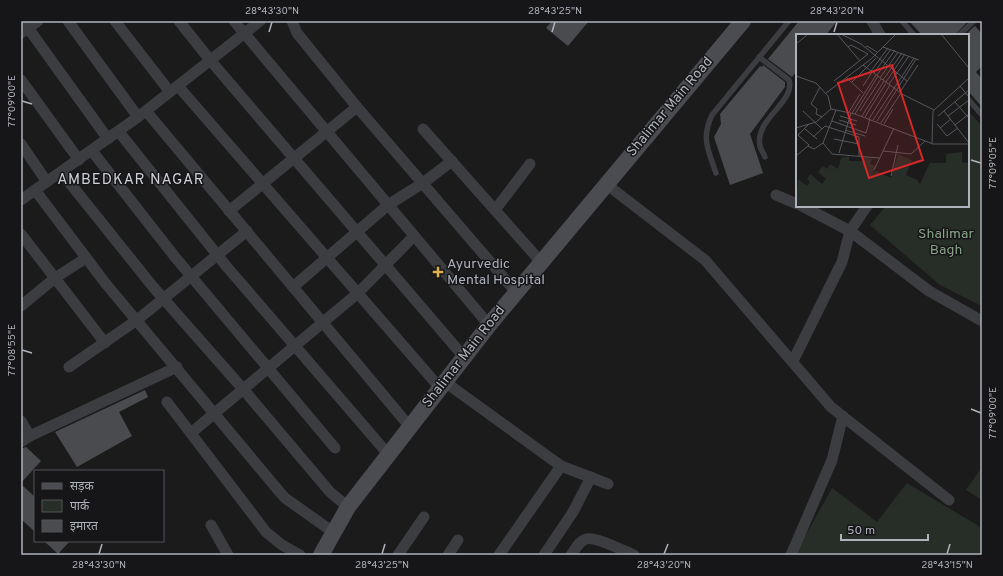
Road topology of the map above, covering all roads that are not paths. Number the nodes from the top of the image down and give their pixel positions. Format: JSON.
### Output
{"nodes":[{"id":1,"x":38,"y":21,"type":"edge"},
{"id":2,"x":68,"y":21,"type":"edge"},
{"id":3,"x":114,"y":21,"type":"edge"},
{"id":4,"x":179,"y":21,"type":"edge"},
{"id":5,"x":234,"y":21,"type":"edge"},
{"id":6,"x":260,"y":21,"type":"edge"},
{"id":7,"x":292,"y":21,"type":"edge"},
{"id":8,"x":743,"y":21,"type":"edge"},
{"id":9,"x":789,"y":21,"type":"edge"},
{"id":10,"x":872,"y":21,"type":"edge"},
{"id":11,"x":902,"y":21,"type":"edge"},
{"id":12,"x":974,"y":21,"type":"edge"},
{"id":13,"x":24,"y":27,"type":"edge"},
{"id":14,"x":244,"y":34,"type":"junction"},
{"id":15,"x":879,"y":34,"type":"edge"},
{"id":16,"x":913,"y":34,"type":"edge"},
{"id":17,"x":960,"y":34,"type":"edge"},
{"id":18,"x":758,"y":57,"type":"junction"},
{"id":19,"x":210,"y":60,"type":"junction"},
{"id":20,"x":21,"y":80,"type":"edge"},
{"id":21,"x":174,"y":89,"type":"junction"},
{"id":22,"x":969,"y":100,"type":"edge"},
{"id":23,"x":357,"y":107,"type":"junction"},
{"id":24,"x":142,"y":114,"type":"junction"},
{"id":25,"x":982,"y":116,"type":"edge"},
{"id":26,"x":423,"y":128,"type":"dead end"},
{"id":27,"x":119,"y":132,"type":"junction"},
{"id":28,"x":326,"y":132,"type":"junction"},
{"id":29,"x":108,"y":139,"type":"junction"},
{"id":30,"x":21,"y":144,"type":"edge"},
{"id":31,"x":92,"y":151,"type":"junction"},
{"id":32,"x":765,"y":157,"type":"dead end"},
{"id":33,"x":294,"y":158,"type":"junction"},
{"id":34,"x":79,"y":160,"type":"junction"},
{"id":35,"x":452,"y":161,"type":"junction"},
{"id":36,"x":530,"y":164,"type":"dead end"},
{"id":37,"x":61,"y":172,"type":"junction"},
{"id":38,"x":716,"y":173,"type":"dead end"},
{"id":39,"x":47,"y":182,"type":"junction"},
{"id":40,"x":263,"y":183,"type":"junction"},
{"id":41,"x":423,"y":183,"type":"junction"},
{"id":42,"x":606,"y":184,"type":"junction"},
{"id":43,"x":35,"y":190,"type":"junction"},
{"id":44,"x":776,"y":195,"type":"dead end"},
{"id":45,"x":21,"y":200,"type":"edge"},
{"id":46,"x":796,"y":204,"type":"edge"},
{"id":47,"x":388,"y":205,"type":"junction"},
{"id":48,"x":804,"y":207,"type":"edge"},
{"id":49,"x":866,"y":207,"type":"edge"},
{"id":50,"x":229,"y":210,"type":"junction"},
{"id":51,"x":495,"y":210,"type":"junction"},
{"id":52,"x":850,"y":231,"type":"junction"},
{"id":53,"x":247,"y":232,"type":"junction"},
{"id":54,"x":357,"y":232,"type":"junction"},
{"id":55,"x":21,"y":234,"type":"edge"},
{"id":56,"x":414,"y":236,"type":"junction"},
{"id":57,"x":218,"y":255,"type":"junction"},
{"id":58,"x":86,"y":258,"type":"junction"},
{"id":59,"x":327,"y":258,"type":"junction"},
{"id":60,"x":541,"y":262,"type":"junction"},
{"id":61,"x":385,"y":266,"type":"junction"},
{"id":62,"x":191,"y":276,"type":"junction"},
{"id":63,"x":55,"y":278,"type":"junction"},
{"id":64,"x":293,"y":288,"type":"junction"},
{"id":65,"x":516,"y":292,"type":"junction"},
{"id":66,"x":358,"y":293,"type":"junction"},
{"id":67,"x":163,"y":299,"type":"junction"},
{"id":68,"x":21,"y":306,"type":"edge"},
{"id":69,"x":137,"y":320,"type":"junction"},
{"id":70,"x":982,"y":321,"type":"edge"},
{"id":71,"x":323,"y":323,"type":"junction"},
{"id":72,"x":489,"y":325,"type":"junction"},
{"id":73,"x":105,"y":342,"type":"junction"},
{"id":74,"x":295,"y":346,"type":"junction"},
{"id":75,"x":464,"y":357,"type":"junction"},
{"id":76,"x":793,"y":361,"type":"junction"},
{"id":77,"x":69,"y":367,"type":"dead end"},
{"id":78,"x":177,"y":368,"type":"junction"},
{"id":79,"x":268,"y":368,"type":"junction"},
{"id":80,"x":442,"y":385,"type":"junction"},
{"id":81,"x":243,"y":389,"type":"junction"},
{"id":82,"x":168,"y":402,"type":"dead end"},
{"id":83,"x":215,"y":413,"type":"junction"},
{"id":84,"x":843,"y":416,"type":"junction"},
{"id":85,"x":21,"y":421,"type":"edge"},
{"id":86,"x":410,"y":427,"type":"junction"},
{"id":87,"x":191,"y":433,"type":"junction"},
{"id":88,"x":26,"y":439,"type":"edge"},
{"id":89,"x":335,"y":448,"type":"dead end"},
{"id":90,"x":388,"y":454,"type":"junction"},
{"id":91,"x":561,"y":466,"type":"junction"},
{"id":92,"x":591,"y":478,"type":"junction"},
{"id":93,"x":608,"y":484,"type":"dead end"},
{"id":94,"x":949,"y":500,"type":"dead end"},
{"id":95,"x":348,"y":506,"type":"junction"},
{"id":96,"x":424,"y":517,"type":"dead end"},
{"id":97,"x":211,"y":525,"type":"dead end"},
{"id":98,"x":333,"y":532,"type":"junction"},
{"id":99,"x":458,"y":540,"type":"dead end"},
{"id":100,"x":326,"y":553,"type":"edge"},
{"id":101,"x":228,"y":555,"type":"edge"},
{"id":102,"x":300,"y":555,"type":"edge"},
{"id":103,"x":398,"y":555,"type":"edge"},
{"id":104,"x":448,"y":555,"type":"edge"},
{"id":105,"x":499,"y":555,"type":"edge"},
{"id":106,"x":544,"y":555,"type":"edge"},
{"id":107,"x":571,"y":555,"type":"edge"},
{"id":108,"x":634,"y":555,"type":"edge"},
{"id":109,"x":791,"y":555,"type":"edge"}],
"edges":[{"from":1,"to":13,"type":"street"},
{"from":2,"to":24,"type":"street"},
{"from":3,"to":21,"type":"street"},
{"from":4,"to":19,"type":"street"},
{"from":5,"to":14,"type":"street"},
{"from":6,"to":14,"type":"street"},
{"from":7,"to":23,"type":"street"},
{"from":8,"to":42,"type":"street","name":"Shalimar Main Road"},
{"from":9,"to":18,"type":"lane"},
{"from":10,"to":15,"type":"street"},
{"from":11,"to":16,"type":"lane"},
{"from":12,"to":17,"type":"lane"},
{"from":13,"to":29,"type":"street"},
{"from":14,"to":19,"type":"street"},
{"from":14,"to":28,"type":"street"},
{"from":18,"to":32,"type":"lane"},
{"from":18,"to":38,"type":"lane"},
{"from":19,"to":21,"type":"street"},
{"from":19,"to":33,"type":"street"},
{"from":20,"to":34,"type":"street"},
{"from":21,"to":24,"type":"street"},
{"from":21,"to":40,"type":"street"},
{"from":22,"to":25,"type":"lane"},
{"from":23,"to":28,"type":"street"},
{"from":23,"to":41,"type":"street"},
{"from":24,"to":27,"type":"street"},
{"from":24,"to":50,"type":"street"},
{"from":26,"to":35,"type":"street"},
{"from":27,"to":29,"type":"street"},
{"from":27,"to":57,"type":"street"},
{"from":28,"to":33,"type":"street"},
{"from":28,"to":47,"type":"street"},
{"from":29,"to":31,"type":"street"},
{"from":30,"to":39,"type":"street"},
{"from":31,"to":34,"type":"street"},
{"from":31,"to":62,"type":"street"},
{"from":33,"to":40,"type":"street"},
{"from":33,"to":54,"type":"street"},
{"from":34,"to":37,"type":"street"},
{"from":35,"to":41,"type":"street"},
{"from":35,"to":51,"type":"street"},
{"from":36,"to":51,"type":"street"},
{"from":37,"to":39,"type":"street"},
{"from":37,"to":67,"type":"street"},
{"from":39,"to":43,"type":"street"},
{"from":40,"to":50,"type":"street"},
{"from":40,"to":59,"type":"street"},
{"from":41,"to":47,"type":"street"},
{"from":41,"to":65,"type":"street"},
{"from":42,"to":60,"type":"street","name":"Shalimar Main Road"},
{"from":42,"to":76,"type":"street"},
{"from":43,"to":45,"type":"street"},
{"from":43,"to":58,"type":"street"},
{"from":44,"to":46,"type":"street"},
{"from":47,"to":54,"type":"street"},
{"from":47,"to":56,"type":"street"},
{"from":48,"to":52,"type":"street"},
{"from":49,"to":52,"type":"street"},
{"from":50,"to":53,"type":"street"},
{"from":51,"to":60,"type":"street"},
{"from":52,"to":70,"type":"street"},
{"from":52,"to":76,"type":"street"},
{"from":53,"to":57,"type":"street"},
{"from":53,"to":64,"type":"street"},
{"from":54,"to":59,"type":"street"},
{"from":54,"to":61,"type":"street"},
{"from":55,"to":63,"type":"street"},
{"from":56,"to":61,"type":"street"},
{"from":56,"to":72,"type":"street"},
{"from":57,"to":62,"type":"street"},
{"from":57,"to":74,"type":"street"},
{"from":58,"to":63,"type":"street"},
{"from":58,"to":69,"type":"street"},
{"from":59,"to":64,"type":"street"},
{"from":59,"to":66,"type":"street"},
{"from":60,"to":65,"type":"street","name":"Shalimar Main Road"},
{"from":61,"to":66,"type":"street"},
{"from":61,"to":75,"type":"street"},
{"from":62,"to":67,"type":"street"},
{"from":62,"to":79,"type":"street"},
{"from":63,"to":68,"type":"street"},
{"from":63,"to":73,"type":"street"},
{"from":64,"to":71,"type":"street"},
{"from":65,"to":72,"type":"street","name":"Shalimar Main Road"},
{"from":66,"to":71,"type":"street"},
{"from":66,"to":80,"type":"street"},
{"from":67,"to":69,"type":"street"},
{"from":67,"to":81,"type":"street"},
{"from":69,"to":73,"type":"street"},
{"from":69,"to":78,"type":"street"},
{"from":71,"to":74,"type":"street"},
{"from":71,"to":86,"type":"street"},
{"from":72,"to":75,"type":"street","name":"Shalimar Main Road"},
{"from":73,"to":77,"type":"street"},
{"from":74,"to":79,"type":"street"},
{"from":74,"to":90,"type":"street"},
{"from":75,"to":80,"type":"street","name":"Shalimar Main Road"},
{"from":76,"to":84,"type":"street"},
{"from":78,"to":83,"type":"street"},
{"from":78,"to":88,"type":"street"},
{"from":79,"to":81,"type":"street"},
{"from":79,"to":89,"type":"street"},
{"from":80,"to":86,"type":"street","name":"Shalimar Main Road"},
{"from":80,"to":91,"type":"street"},
{"from":81,"to":83,"type":"street"},
{"from":81,"to":95,"type":"street"},
{"from":82,"to":87,"type":"street"},
{"from":83,"to":87,"type":"street"},
{"from":83,"to":98,"type":"street"},
{"from":84,"to":94,"type":"street"},
{"from":84,"to":109,"type":"street"},
{"from":85,"to":88,"type":"street"},
{"from":86,"to":90,"type":"street","name":"Shalimar Main Road"},
{"from":87,"to":102,"type":"street"},
{"from":90,"to":95,"type":"street","name":"Shalimar Main Road"},
{"from":91,"to":92,"type":"street"},
{"from":91,"to":105,"type":"street"},
{"from":92,"to":93,"type":"street"},
{"from":92,"to":106,"type":"street"},
{"from":95,"to":98,"type":"street","name":"Shalimar Main Road"},
{"from":96,"to":103,"type":"street"},
{"from":97,"to":101,"type":"street"},
{"from":98,"to":100,"type":"street","name":"Shalimar Main Road"},
{"from":99,"to":104,"type":"street"},
{"from":107,"to":108,"type":"street"}]}
